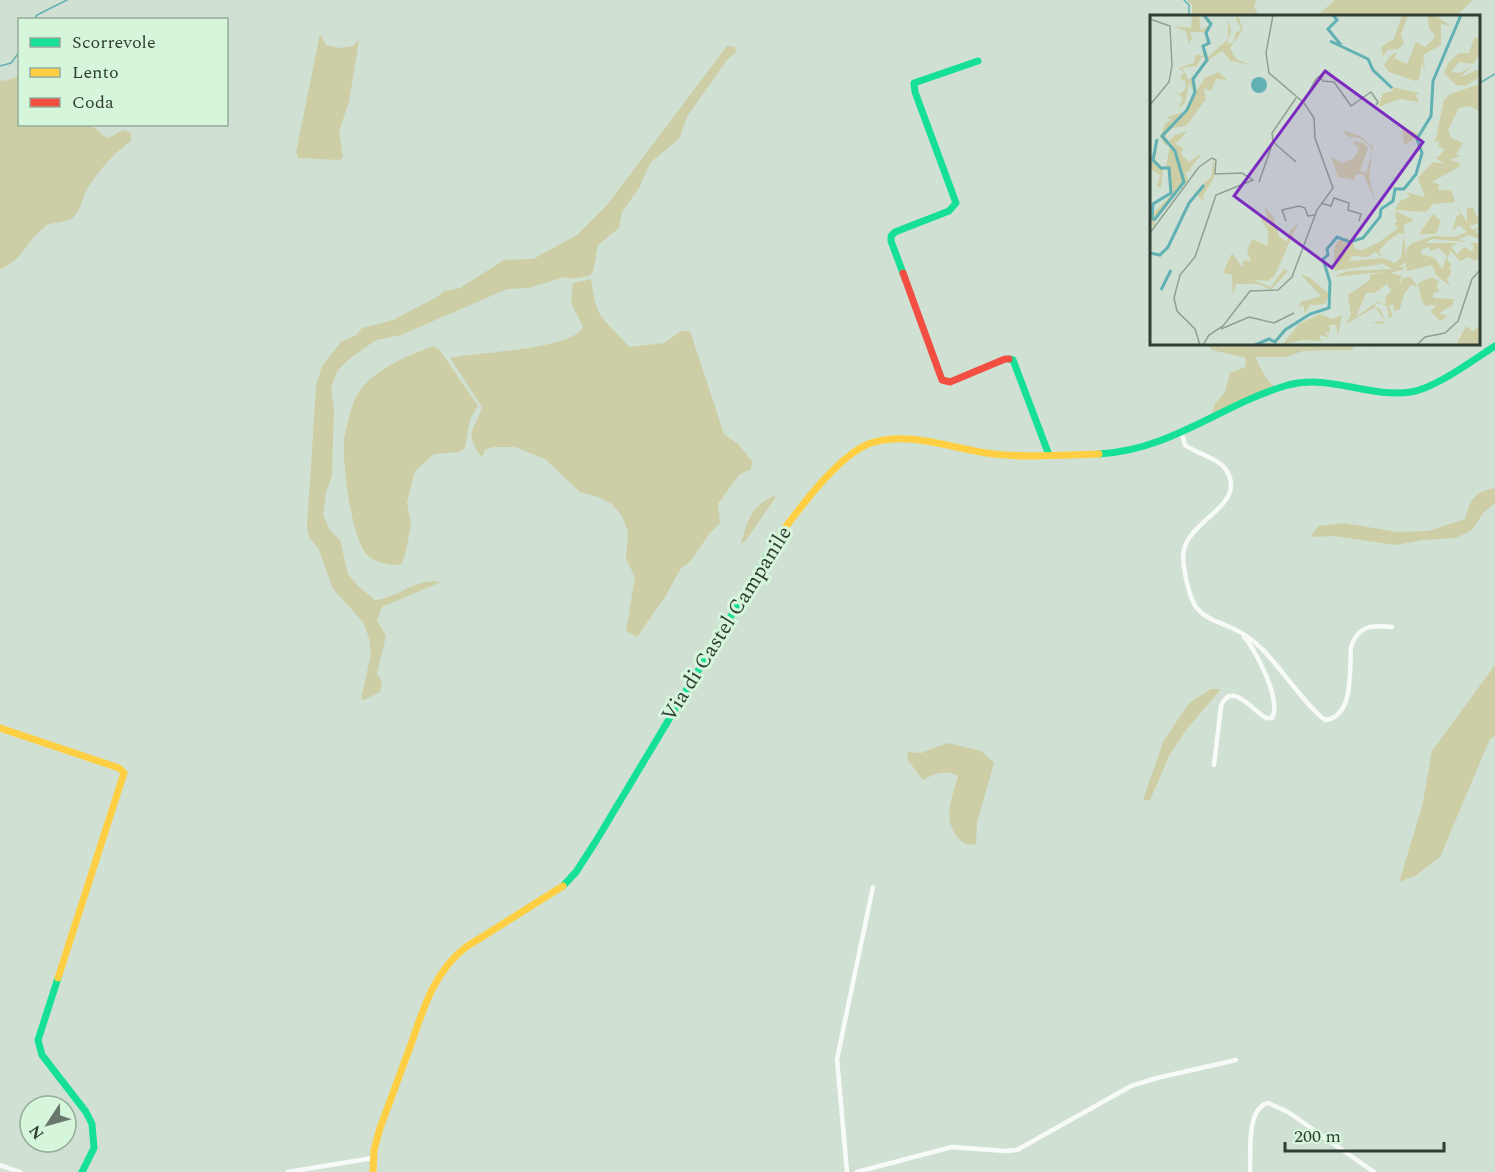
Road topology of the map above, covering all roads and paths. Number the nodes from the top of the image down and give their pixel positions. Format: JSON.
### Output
{"nodes":[{"id":1,"x":978,"y":61,"type":"dead end"},
{"id":2,"x":1495,"y":346,"type":"edge"},
{"id":3,"x":1181,"y":431,"type":"junction"},
{"id":4,"x":1049,"y":454,"type":"junction"},
{"id":5,"x":1392,"y":627,"type":"dead end"},
{"id":6,"x":1240,"y":632,"type":"junction"},
{"id":7,"x":0,"y":728,"type":"edge"},
{"id":8,"x":1214,"y":765,"type":"dead end"},
{"id":9,"x":873,"y":887,"type":"dead end"},
{"id":10,"x":1236,"y":1060,"type":"dead end"},
{"id":11,"x":373,"y":1158,"type":"junction"},
{"id":12,"x":0,"y":1165,"type":"edge"},
{"id":13,"x":20,"y":1172,"type":"edge"},
{"id":14,"x":82,"y":1172,"type":"edge"},
{"id":15,"x":288,"y":1172,"type":"edge"},
{"id":16,"x":373,"y":1172,"type":"edge"},
{"id":17,"x":847,"y":1172,"type":"edge"},
{"id":18,"x":856,"y":1172,"type":"edge"},
{"id":19,"x":1250,"y":1172,"type":"edge"},
{"id":20,"x":1374,"y":1172,"type":"edge"}],
"edges":[{"from":1,"to":4,"type":"street"},
{"from":2,"to":3,"type":"street","name":"Via di Castel Campanile"},
{"from":3,"to":4,"type":"street","name":"Via di Castel Campanile"},
{"from":3,"to":6,"type":"street"},
{"from":4,"to":11,"type":"street","name":"Via di Castel Campanile"},
{"from":5,"to":6,"type":"street"},
{"from":6,"to":8,"type":"street"},
{"from":7,"to":14,"type":"street"},
{"from":9,"to":17,"type":"street"},
{"from":10,"to":18,"type":"street"},
{"from":11,"to":15,"type":"street"},
{"from":11,"to":16,"type":"street","name":"Via di Castel Campanile"},
{"from":12,"to":13,"type":"street"},
{"from":19,"to":20,"type":"street"}]}
